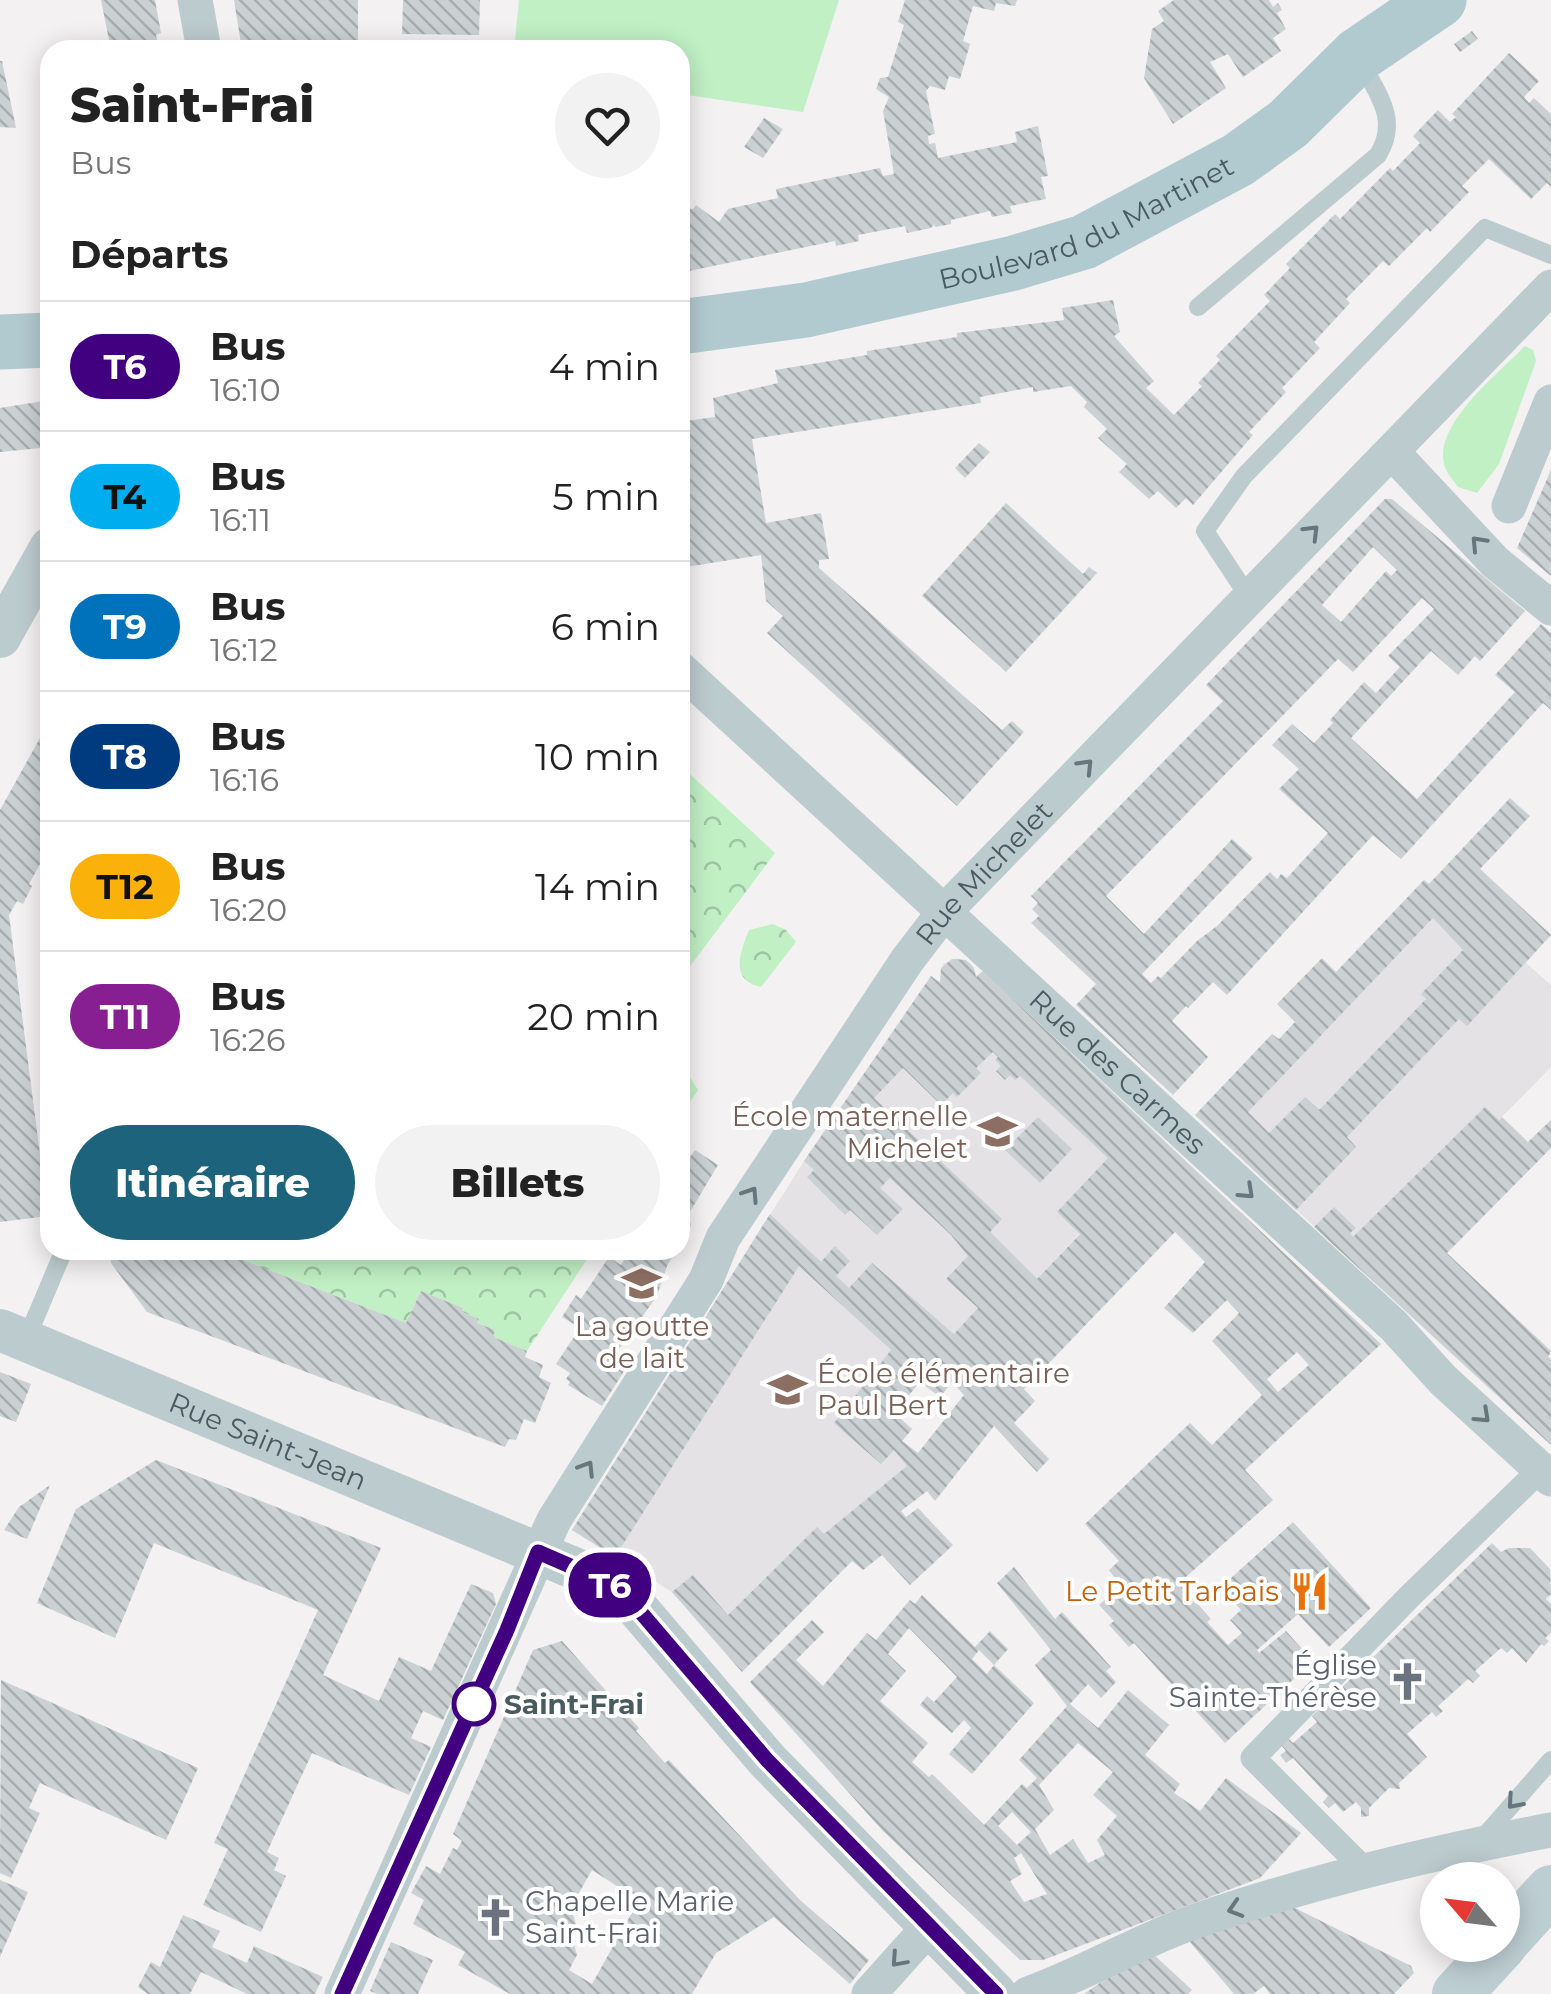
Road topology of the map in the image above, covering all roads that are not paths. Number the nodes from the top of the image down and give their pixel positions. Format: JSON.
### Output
{"nodes":[{"id":1,"x":195,"y":0,"type":"edge"},
{"id":2,"x":1439,"y":0,"type":"edge"},
{"id":3,"x":202,"y":40,"type":"edge"},
{"id":4,"x":1358,"y":55,"type":"junction"},
{"id":5,"x":1551,"y":255,"type":"edge"},
{"id":6,"x":1551,"y":288,"type":"edge"},
{"id":7,"x":1198,"y":307,"type":"dead end"},
{"id":8,"x":690,"y":326,"type":"edge"},
{"id":9,"x":40,"y":340,"type":"edge"},
{"id":10,"x":0,"y":342,"type":"edge"},
{"id":11,"x":1551,"y":402,"type":"edge"},
{"id":12,"x":1392,"y":452,"type":"junction"},
{"id":13,"x":1509,"y":506,"type":"dead end"},
{"id":14,"x":40,"y":566,"type":"edge"},
{"id":15,"x":1248,"y":596,"type":"junction"},
{"id":16,"x":1551,"y":608,"type":"edge"},
{"id":17,"x":0,"y":636,"type":"edge"},
{"id":18,"x":690,"y":679,"type":"edge"},
{"id":19,"x":945,"y":912,"type":"junction"},
{"id":20,"x":58,"y":1260,"type":"edge"},
{"id":21,"x":13,"y":1335,"type":"edge"},
{"id":22,"x":1546,"y":1474,"type":"edge"},
{"id":23,"x":538,"y":1552,"type":"junction"},
{"id":24,"x":1551,"y":1760,"type":"edge"},
{"id":25,"x":1551,"y":1830,"type":"edge"},
{"id":26,"x":1478,"y":1844,"type":"junction"},
{"id":27,"x":1364,"y":1869,"type":"junction"},
{"id":28,"x":1551,"y":1890,"type":"edge"},
{"id":29,"x":1520,"y":1924,"type":"edge"},
{"id":30,"x":928,"y":1927,"type":"junction"},
{"id":31,"x":1485,"y":1962,"type":"edge"},
{"id":32,"x":342,"y":1994,"type":"edge"},
{"id":33,"x":869,"y":1994,"type":"edge"},
{"id":34,"x":996,"y":1994,"type":"edge"},
{"id":35,"x":1028,"y":1994,"type":"edge"},
{"id":36,"x":1456,"y":1994,"type":"edge"}],
"edges":[{"from":1,"to":3,"type":"street"},
{"from":2,"to":4,"type":"main road","name":"Boulevard du Martinet"},
{"from":4,"to":7,"type":"lane"},
{"from":4,"to":8,"type":"main road","name":"Boulevard du Martinet"},
{"from":5,"to":15,"type":"lane"},
{"from":6,"to":12,"type":"street","name":"Rue Michelet"},
{"from":9,"to":10,"type":"main road"},
{"from":11,"to":13,"type":"street"},
{"from":15,"to":12,"type":"street","name":"Rue Michelet","one_way":true},
{"from":16,"to":12,"type":"street","one_way":true},
{"from":14,"to":17,"type":"street"},
{"from":19,"to":15,"type":"street","name":"Rue Michelet","one_way":true},
{"from":18,"to":19,"type":"street","name":"Rue des Carmes"},
{"from":19,"to":22,"type":"street","name":"Rue des Carmes","one_way":true},
{"from":23,"to":19,"type":"street","name":"Rue Michelet","one_way":true},
{"from":20,"to":21,"type":"lane"},
{"from":21,"to":23,"type":"street","name":"Rue Saint-Jean"},
{"from":22,"to":27,"type":"street"},
{"from":23,"to":30,"type":"street","name":"Rue Saint-Jean"},
{"from":23,"to":32,"type":"street","name":"Rue Michelet"},
{"from":24,"to":26,"type":"lane","one_way":true},
{"from":25,"to":26,"type":"street"},
{"from":26,"to":27,"type":"street"},
{"from":27,"to":35,"type":"street","one_way":true},
{"from":28,"to":29,"type":"main road"},
{"from":30,"to":33,"type":"street","one_way":true},
{"from":30,"to":34,"type":"street","name":"Rue Saint-Jean"},
{"from":31,"to":36,"type":"main road"}]}
